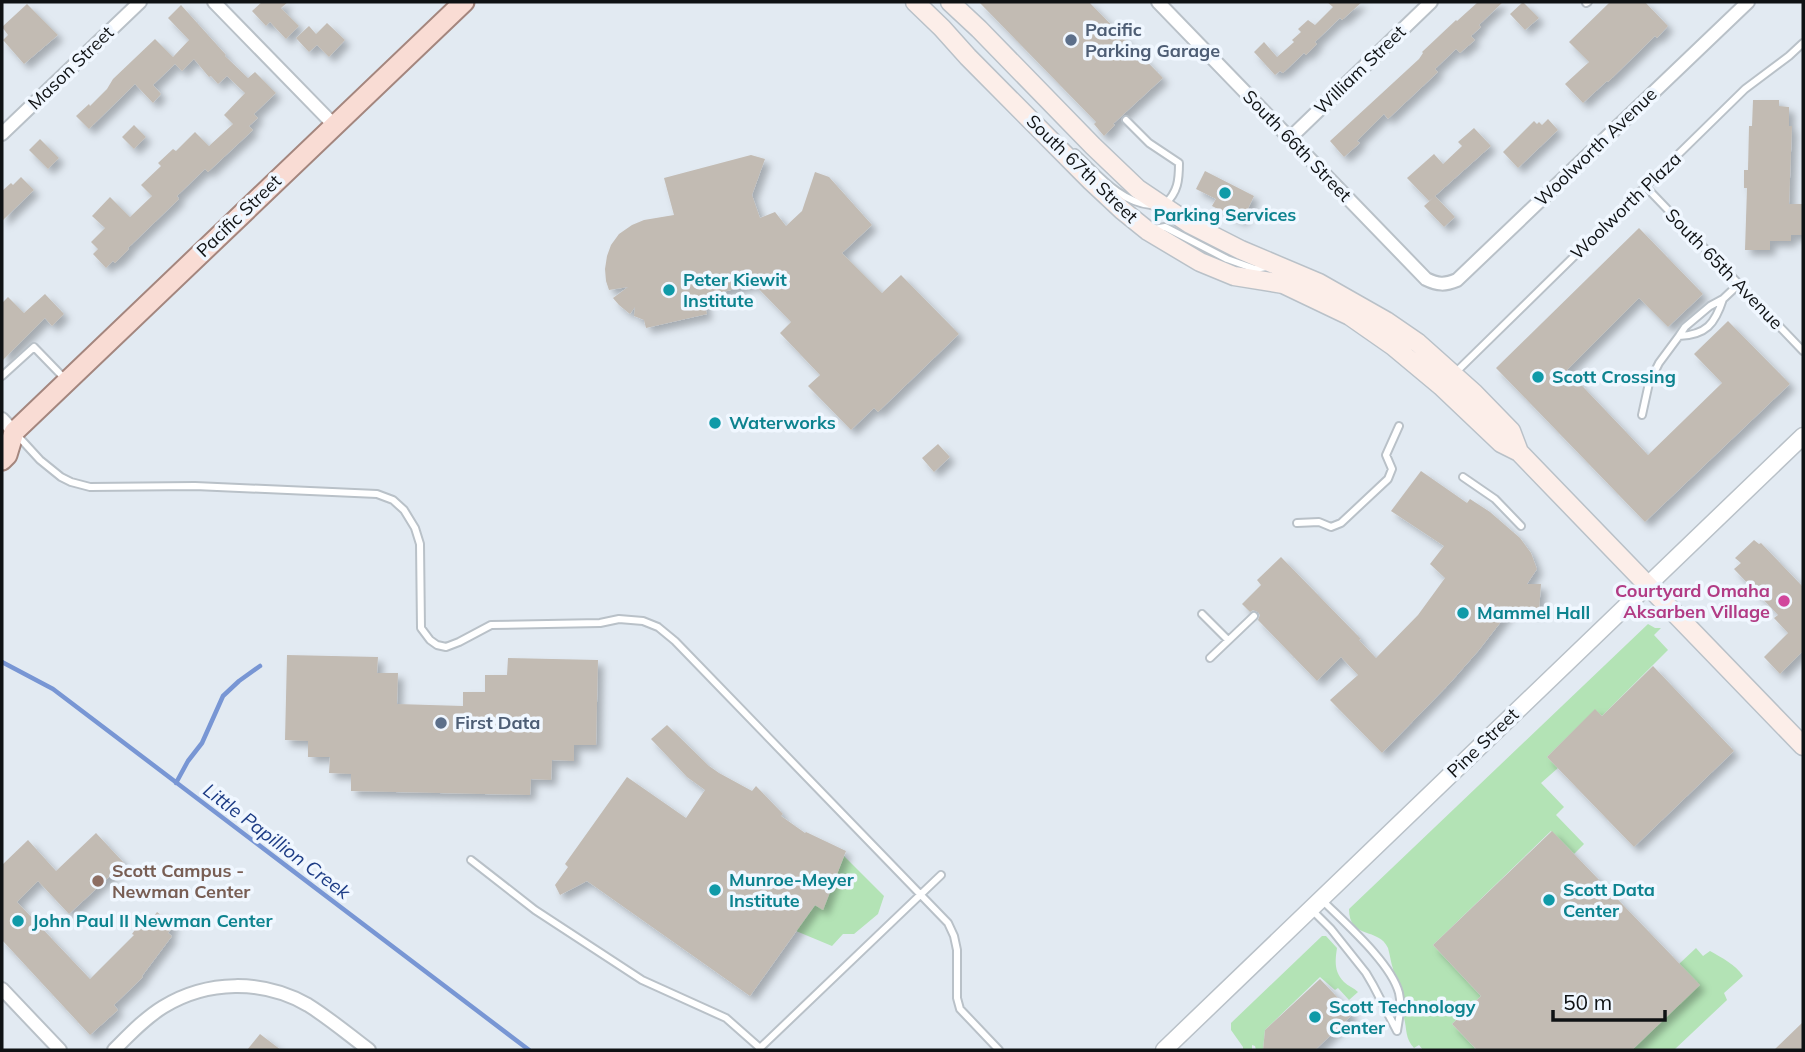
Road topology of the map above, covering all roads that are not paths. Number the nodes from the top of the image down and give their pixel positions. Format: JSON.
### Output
{"nodes":[{"id":1,"x":140,"y":2,"type":"edge"},
{"id":2,"x":214,"y":2,"type":"edge"},
{"id":3,"x":464,"y":2,"type":"edge"},
{"id":4,"x":915,"y":2,"type":"edge"},
{"id":5,"x":1158,"y":2,"type":"edge"},
{"id":6,"x":1431,"y":2,"type":"edge"},
{"id":7,"x":1748,"y":2,"type":"edge"},
{"id":8,"x":949,"y":3,"type":"edge"},
{"id":9,"x":1803,"y":43,"type":"edge"},
{"id":10,"x":1005,"y":94,"type":"junction"},
{"id":11,"x":1126,"y":120,"type":"dead end"},
{"id":12,"x":334,"y":125,"type":"junction"},
{"id":13,"x":2,"y":134,"type":"edge"},
{"id":14,"x":1290,"y":138,"type":"junction"},
{"id":15,"x":1063,"y":142,"type":"dead end"},
{"id":16,"x":1073,"y":151,"type":"dead end"},
{"id":17,"x":1646,"y":187,"type":"junction"},
{"id":18,"x":1163,"y":206,"type":"junction"},
{"id":19,"x":1148,"y":231,"type":"junction"},
{"id":20,"x":1275,"y":264,"type":"junction"},
{"id":21,"x":1440,"y":284,"type":"joint"},
{"id":22,"x":1739,"y":284,"type":"junction"},
{"id":23,"x":1723,"y":299,"type":"junction"},
{"id":24,"x":1679,"y":336,"type":"junction"},
{"id":25,"x":1803,"y":351,"type":"edge"},
{"id":26,"x":1454,"y":374,"type":"junction"},
{"id":27,"x":2,"y":376,"type":"edge"},
{"id":28,"x":67,"y":381,"type":"junction"},
{"id":29,"x":1642,"y":415,"type":"dead end"},
{"id":30,"x":1399,"y":426,"type":"dead end"},
{"id":31,"x":6,"y":429,"type":"edge"},
{"id":32,"x":1803,"y":436,"type":"edge"},
{"id":33,"x":1519,"y":452,"type":"junction"},
{"id":34,"x":2,"y":460,"type":"edge"},
{"id":35,"x":1463,"y":477,"type":"dead end"},
{"id":36,"x":1297,"y":523,"type":"dead end"},
{"id":37,"x":1521,"y":526,"type":"dead end"},
{"id":38,"x":1648,"y":585,"type":"junction"},
{"id":39,"x":1202,"y":614,"type":"dead end"},
{"id":40,"x":1254,"y":616,"type":"dead end"},
{"id":41,"x":1228,"y":640,"type":"junction"},
{"id":42,"x":1210,"y":658,"type":"dead end"},
{"id":43,"x":1803,"y":746,"type":"edge"},
{"id":44,"x":471,"y":860,"type":"dead end"},
{"id":45,"x":941,"y":874,"type":"dead end"},
{"id":46,"x":920,"y":894,"type":"junction"},
{"id":47,"x":1316,"y":904,"type":"junction"},
{"id":48,"x":2,"y":989,"type":"edge"},
{"id":49,"x":759,"y":1049,"type":"edge"},
{"id":50,"x":60,"y":1050,"type":"edge"},
{"id":51,"x":114,"y":1050,"type":"edge"},
{"id":52,"x":369,"y":1050,"type":"edge"},
{"id":53,"x":999,"y":1050,"type":"edge"},
{"id":54,"x":1164,"y":1050,"type":"edge"}],
"edges":[{"from":1,"to":13,"type":"street","name":"Mason Street"},
{"from":2,"to":12,"type":"street"},
{"from":3,"to":12,"type":"main road","name":"Pacific Street"},
{"from":4,"to":10,"type":"main road","name":"South 67th Street"},
{"from":5,"to":14,"type":"street","name":"South 66th Street"},
{"from":6,"to":14,"type":"street","name":"William Street"},
{"from":7,"to":21,"type":"street","name":"Woolworth Avenue"},
{"from":8,"to":18,"type":"main road","name":"South 67th Street"},
{"from":9,"to":17,"type":"lane","name":"Woolworth Plaza"},
{"from":10,"to":15,"type":"lane"},
{"from":10,"to":19,"type":"main road","name":"South 67th Street"},
{"from":11,"to":18,"type":"lane"},
{"from":12,"to":28,"type":"main road","name":"Pacific Street"},
{"from":14,"to":21,"type":"street","name":"South 66th Street"},
{"from":16,"to":18,"type":"lane"},
{"from":17,"to":22,"type":"lane","name":"South 65th Avenue"},
{"from":17,"to":26,"type":"lane","name":"Woolworth Plaza"},
{"from":18,"to":20,"type":"main road","name":"South 67th Street"},
{"from":19,"to":20,"type":"lane"},
{"from":19,"to":33,"type":"main road","name":"South 67th Street"},
{"from":20,"to":26,"type":"main road","name":"South 67th Street"},
{"from":22,"to":23,"type":"lane"},
{"from":22,"to":25,"type":"lane","name":"South 65th Avenue"},
{"from":23,"to":24,"type":"lane"},
{"from":23,"to":24,"type":"lane"},
{"from":24,"to":29,"type":"lane"},
{"from":26,"to":33,"type":"main road","name":"South 67th Street"},
{"from":27,"to":28,"type":"lane"},
{"from":28,"to":31,"type":"main road","name":"Pacific Street"},
{"from":30,"to":36,"type":"lane"},
{"from":31,"to":34,"type":"main road","name":"Pacific Street"},
{"from":31,"to":46,"type":"lane"},
{"from":32,"to":38,"type":"street","name":"Pine Street"},
{"from":33,"to":38,"type":"main road","name":"South 67th Street"},
{"from":35,"to":37,"type":"lane"},
{"from":38,"to":43,"type":"main road","name":"South 67th Street"},
{"from":38,"to":47,"type":"street","name":"Pine Street"},
{"from":39,"to":41,"type":"lane"},
{"from":40,"to":41,"type":"lane"},
{"from":41,"to":42,"type":"lane"},
{"from":44,"to":49,"type":"lane"},
{"from":45,"to":46,"type":"lane"},
{"from":46,"to":49,"type":"lane"},
{"from":46,"to":53,"type":"lane"},
{"from":47,"to":47,"type":"lane"},
{"from":47,"to":54,"type":"street","name":"Pine Street"},
{"from":48,"to":50,"type":"street"},
{"from":51,"to":52,"type":"street"}]}
